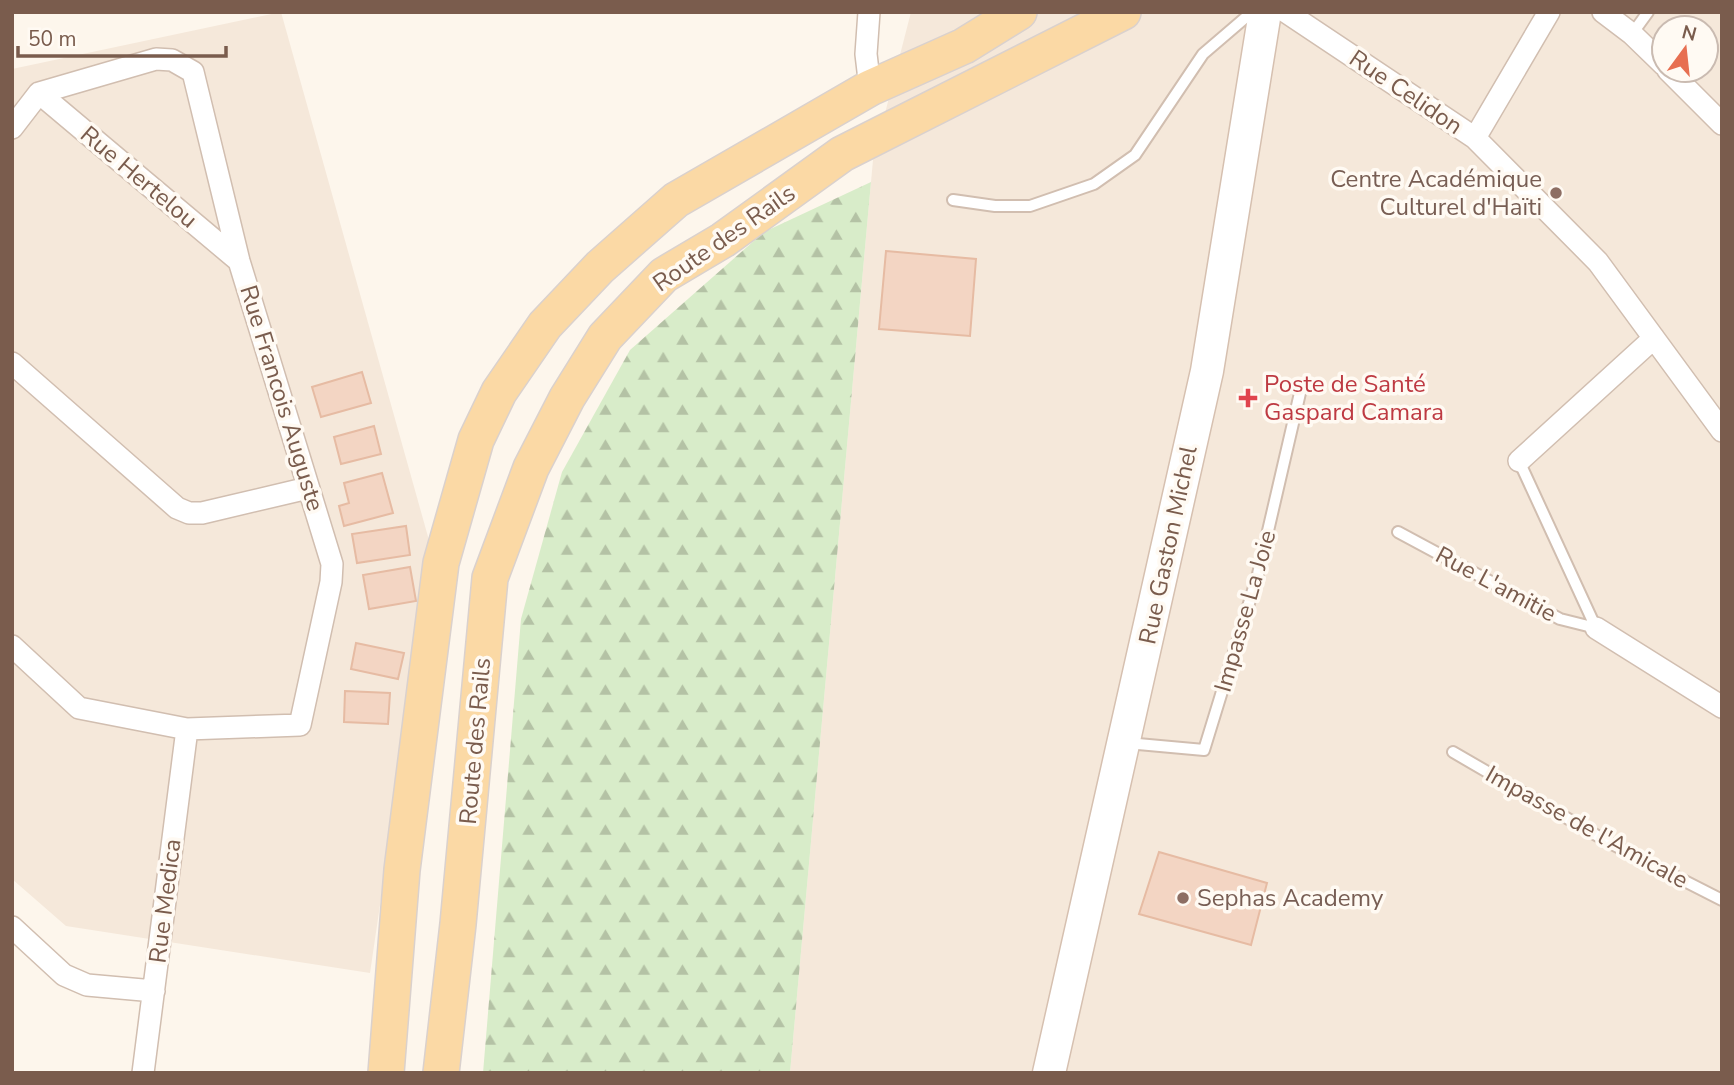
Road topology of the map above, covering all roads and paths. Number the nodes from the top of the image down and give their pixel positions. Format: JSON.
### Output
{"nodes":[{"id":1,"x":869,"y":12,"type":"edge"},
{"id":2,"x":1019,"y":12,"type":"edge"},
{"id":3,"x":1123,"y":12,"type":"edge"},
{"id":4,"x":1252,"y":12,"type":"edge"},
{"id":5,"x":1265,"y":12,"type":"edge"},
{"id":6,"x":1286,"y":12,"type":"edge"},
{"id":7,"x":1549,"y":12,"type":"edge"},
{"id":8,"x":1603,"y":12,"type":"edge"},
{"id":9,"x":1648,"y":12,"type":"edge"},
{"id":10,"x":1632,"y":34,"type":"junction"},
{"id":11,"x":1650,"y":51,"type":"edge"},
{"id":12,"x":1682,"y":84,"type":"edge"},
{"id":13,"x":870,"y":88,"type":"junction"},
{"id":14,"x":39,"y":93,"type":"junction"},
{"id":15,"x":1722,"y":124,"type":"edge"},
{"id":16,"x":12,"y":128,"type":"edge"},
{"id":17,"x":1475,"y":138,"type":"junction"},
{"id":18,"x":953,"y":200,"type":"dead end"},
{"id":19,"x":239,"y":261,"type":"junction"},
{"id":20,"x":1654,"y":338,"type":"junction"},
{"id":21,"x":12,"y":363,"type":"edge"},
{"id":22,"x":1300,"y":393,"type":"dead end"},
{"id":23,"x":1722,"y":431,"type":"edge"},
{"id":24,"x":1519,"y":461,"type":"joint"},
{"id":25,"x":308,"y":488,"type":"junction"},
{"id":26,"x":1398,"y":532,"type":"dead end"},
{"id":27,"x":1596,"y":628,"type":"junction"},
{"id":28,"x":12,"y":646,"type":"edge"},
{"id":29,"x":1722,"y":707,"type":"edge"},
{"id":30,"x":187,"y":729,"type":"junction"},
{"id":31,"x":1124,"y":743,"type":"junction"},
{"id":32,"x":1453,"y":752,"type":"dead end"},
{"id":33,"x":1722,"y":900,"type":"edge"},
{"id":34,"x":12,"y":927,"type":"edge"},
{"id":35,"x":154,"y":991,"type":"junction"},
{"id":36,"x":143,"y":1073,"type":"edge"},
{"id":37,"x":386,"y":1073,"type":"edge"},
{"id":38,"x":441,"y":1073,"type":"edge"},
{"id":39,"x":1049,"y":1073,"type":"edge"}],
"edges":[{"from":1,"to":13,"type":"street"},
{"from":2,"to":13,"type":"main road","name":"Route des Rails"},
{"from":3,"to":38,"type":"main road","name":"Route des Rails"},
{"from":4,"to":18,"type":"lane"},
{"from":5,"to":31,"type":"street","name":"Rue Gaston Michel"},
{"from":6,"to":17,"type":"street","name":"Rue Celidon"},
{"from":7,"to":17,"type":"street","name":"Rue Celidon"},
{"from":8,"to":10,"type":"street"},
{"from":9,"to":10,"type":"lane"},
{"from":10,"to":11,"type":"street"},
{"from":12,"to":15,"type":"street"},
{"from":13,"to":37,"type":"main road","name":"Route des Rails"},
{"from":14,"to":16,"type":"street"},
{"from":14,"to":19,"type":"street","name":"Rue Hertelou"},
{"from":14,"to":19,"type":"street","name":"Rue Francois Auguste"},
{"from":17,"to":20,"type":"street"},
{"from":19,"to":25,"type":"street","name":"Rue Francois Auguste"},
{"from":20,"to":23,"type":"street"},
{"from":20,"to":24,"type":"street"},
{"from":21,"to":25,"type":"street"},
{"from":22,"to":31,"type":"lane","name":"Impasse La Joie"},
{"from":24,"to":27,"type":"lane"},
{"from":25,"to":30,"type":"street","name":"Rue Francois Auguste"},
{"from":26,"to":27,"type":"lane","name":"Rue L'amitie"},
{"from":27,"to":29,"type":"street"},
{"from":28,"to":30,"type":"street"},
{"from":30,"to":35,"type":"street","name":"Rue Medica"},
{"from":31,"to":39,"type":"street","name":"Rue Gaston Michel"},
{"from":32,"to":33,"type":"lane","name":"Impasse de l'Amicale"},
{"from":34,"to":35,"type":"street"},
{"from":35,"to":36,"type":"street","name":"Rue Medica"}]}
